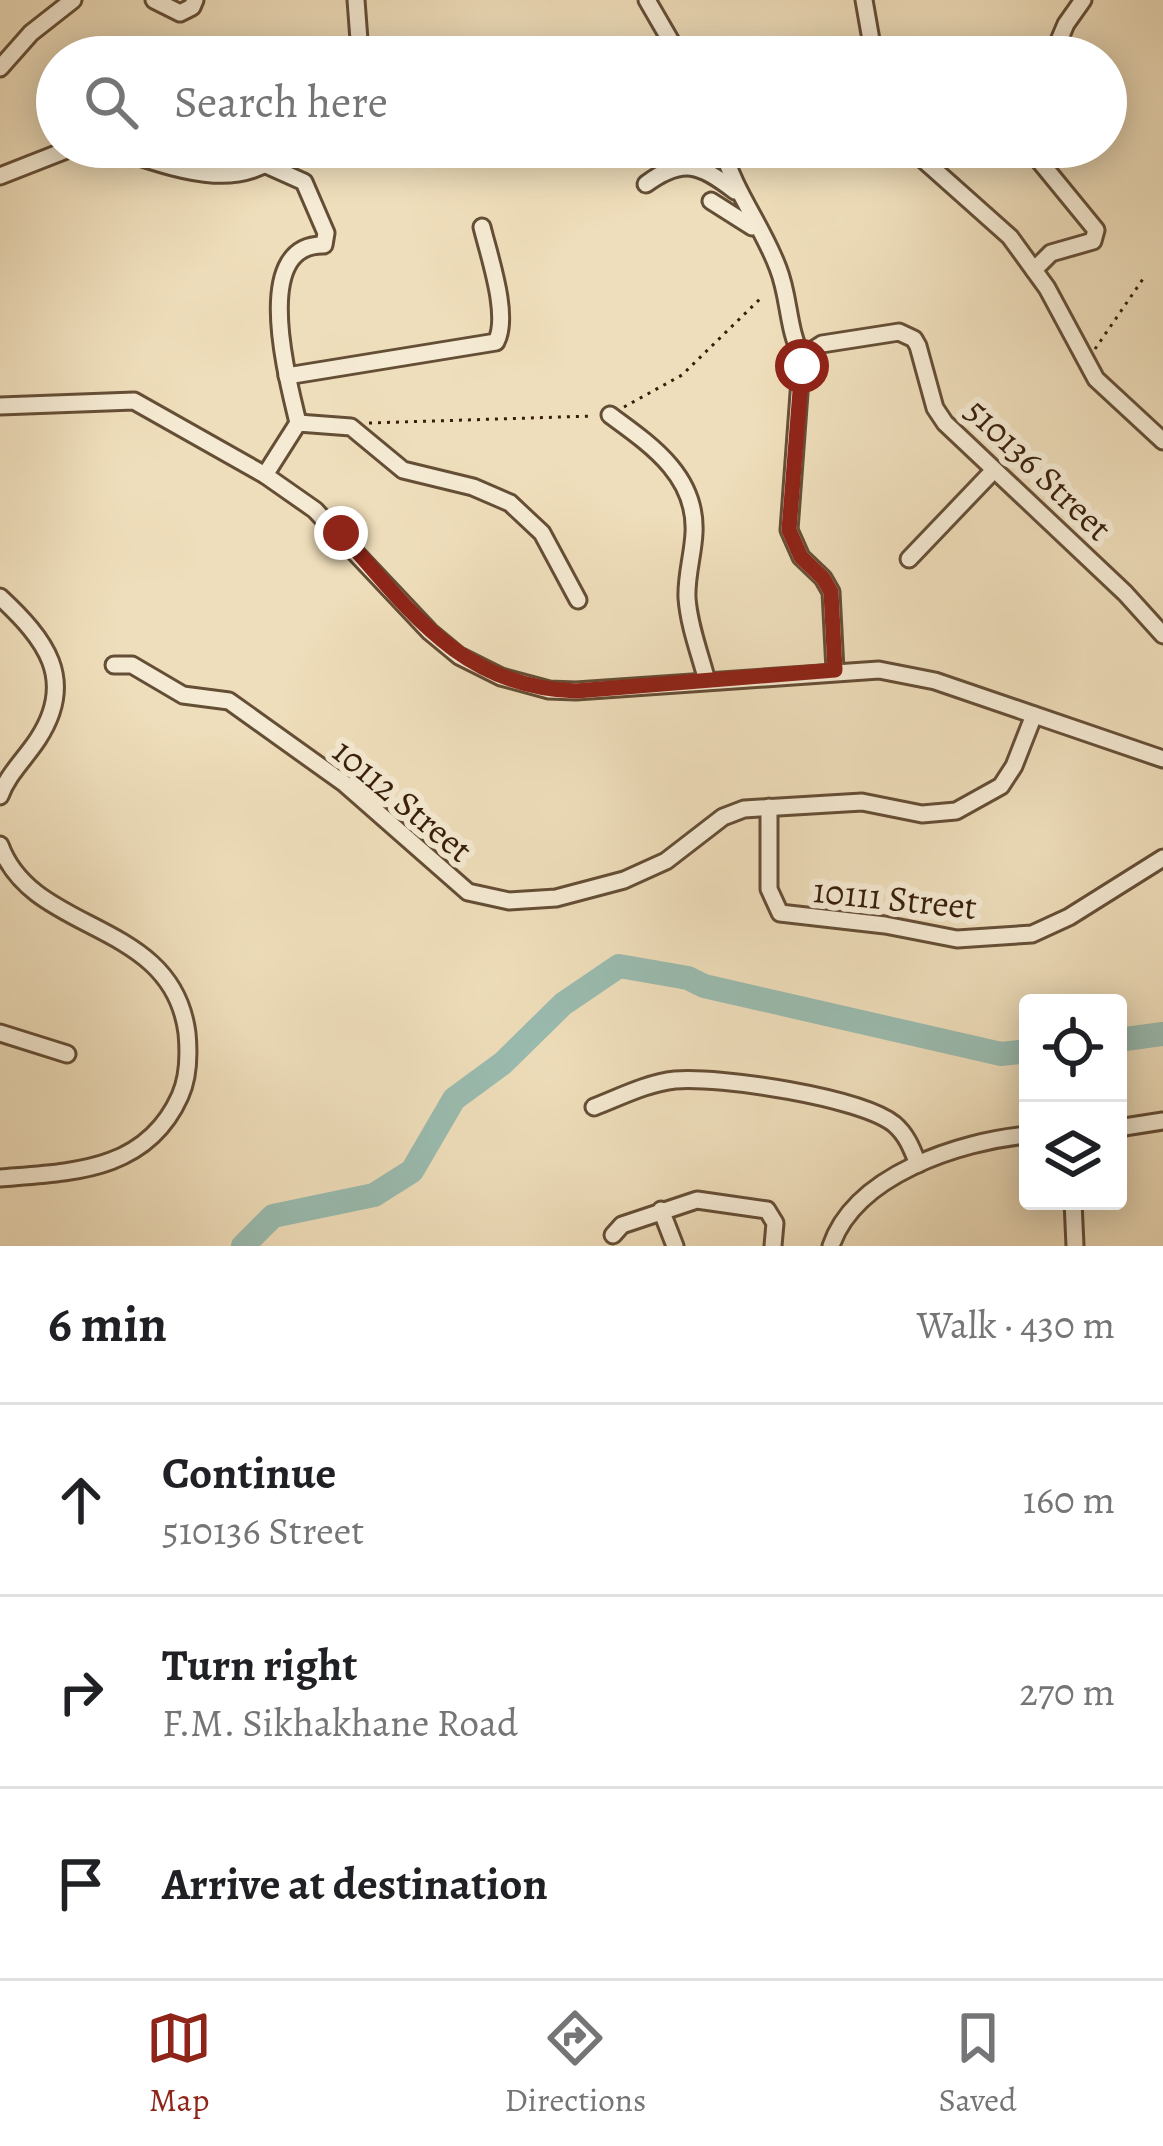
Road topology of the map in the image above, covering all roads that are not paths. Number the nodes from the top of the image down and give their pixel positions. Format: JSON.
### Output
{"nodes":[{"id":1,"x":73,"y":0,"type":"edge"},
{"id":2,"x":154,"y":0,"type":"edge"},
{"id":3,"x":195,"y":0,"type":"edge"},
{"id":4,"x":356,"y":0,"type":"edge"},
{"id":5,"x":647,"y":0,"type":"edge"},
{"id":6,"x":864,"y":0,"type":"edge"},
{"id":7,"x":1083,"y":0,"type":"edge"},
{"id":8,"x":357,"y":36,"type":"edge"},
{"id":9,"x":668,"y":36,"type":"edge"},
{"id":10,"x":870,"y":36,"type":"edge"},
{"id":11,"x":1061,"y":36,"type":"edge"},
{"id":12,"x":0,"y":68,"type":"edge"},
{"id":13,"x":36,"y":162,"type":"edge"},
{"id":14,"x":182,"y":168,"type":"edge"},
{"id":15,"x":261,"y":168,"type":"edge"},
{"id":16,"x":274,"y":168,"type":"edge"},
{"id":17,"x":673,"y":168,"type":"edge"},
{"id":18,"x":694,"y":168,"type":"edge"},
{"id":19,"x":729,"y":168,"type":"edge"},
{"id":20,"x":933,"y":168,"type":"edge"},
{"id":21,"x":1045,"y":168,"type":"edge"},
{"id":22,"x":0,"y":176,"type":"edge"},
{"id":23,"x":646,"y":184,"type":"dead end"},
{"id":24,"x":737,"y":193,"type":"junction"},
{"id":25,"x":711,"y":201,"type":"dead end"},
{"id":26,"x":482,"y":227,"type":"dead end"},
{"id":27,"x":760,"y":232,"type":"junction"},
{"id":28,"x":1034,"y":270,"type":"junction"},
{"id":29,"x":803,"y":358,"type":"junction"},
{"id":30,"x":287,"y":376,"type":"junction"},
{"id":31,"x":0,"y":406,"type":"edge"},
{"id":32,"x":610,"y":415,"type":"road end"},
{"id":33,"x":298,"y":423,"type":"junction"},
{"id":34,"x":1163,"y":441,"type":"edge"},
{"id":35,"x":994,"y":470,"type":"junction"},
{"id":36,"x":265,"y":476,"type":"junction"},
{"id":37,"x":909,"y":559,"type":"dead end"},
{"id":38,"x":0,"y":597,"type":"edge"},
{"id":39,"x":578,"y":600,"type":"dead end"},
{"id":40,"x":1163,"y":635,"type":"edge"},
{"id":41,"x":114,"y":665,"type":"dead end"},
{"id":42,"x":835,"y":670,"type":"junction"},
{"id":43,"x":707,"y":681,"type":"junction"},
{"id":44,"x":1034,"y":715,"type":"junction"},
{"id":45,"x":1163,"y":759,"type":"edge"},
{"id":46,"x":0,"y":796,"type":"edge"},
{"id":47,"x":769,"y":807,"type":"junction"},
{"id":48,"x":0,"y":845,"type":"edge"},
{"id":49,"x":1163,"y":858,"type":"edge"},
{"id":50,"x":0,"y":1033,"type":"edge"},
{"id":51,"x":68,"y":1054,"type":"dead end"},
{"id":52,"x":594,"y":1107,"type":"dead end"},
{"id":53,"x":1163,"y":1121,"type":"edge"},
{"id":54,"x":1127,"y":1127,"type":"edge"},
{"id":55,"x":1019,"y":1136,"type":"edge"},
{"id":56,"x":918,"y":1164,"type":"junction"},
{"id":57,"x":0,"y":1178,"type":"edge"},
{"id":58,"x":661,"y":1210,"type":"junction"},
{"id":59,"x":1073,"y":1210,"type":"edge"},
{"id":60,"x":613,"y":1234,"type":"dead end"},
{"id":61,"x":675,"y":1246,"type":"edge"},
{"id":62,"x":773,"y":1246,"type":"edge"},
{"id":63,"x":831,"y":1246,"type":"edge"},
{"id":64,"x":1075,"y":1246,"type":"edge"}],
"edges":[{"from":1,"to":12,"type":"street"},
{"from":2,"to":3,"type":"street"},
{"from":4,"to":8,"type":"street"},
{"from":5,"to":9,"type":"street"},
{"from":6,"to":10,"type":"street"},
{"from":7,"to":11,"type":"street"},
{"from":13,"to":22,"type":"street"},
{"from":14,"to":15,"type":"street"},
{"from":16,"to":30,"type":"street"},
{"from":17,"to":23,"type":"street"},
{"from":18,"to":24,"type":"street"},
{"from":19,"to":24,"type":"street"},
{"from":20,"to":28,"type":"street"},
{"from":21,"to":28,"type":"street"},
{"from":24,"to":27,"type":"street"},
{"from":25,"to":27,"type":"street"},
{"from":26,"to":30,"type":"street"},
{"from":27,"to":29,"type":"street"},
{"from":28,"to":34,"type":"street"},
{"from":29,"to":35,"type":"street","name":"510136 Street"},
{"from":29,"to":42,"type":"street"},
{"from":30,"to":33,"type":"street"},
{"from":31,"to":36,"type":"street"},
{"from":32,"to":43,"type":"street"},
{"from":33,"to":36,"type":"street"},
{"from":33,"to":39,"type":"street"},
{"from":35,"to":37,"type":"street"},
{"from":35,"to":40,"type":"street","name":"510136 Street"},
{"from":36,"to":43,"type":"street"},
{"from":38,"to":46,"type":"street"},
{"from":41,"to":47,"type":"street","name":"10112 Street"},
{"from":42,"to":43,"type":"street"},
{"from":42,"to":44,"type":"street"},
{"from":44,"to":45,"type":"street"},
{"from":44,"to":47,"type":"street","name":"10112 Street"},
{"from":47,"to":49,"type":"street","name":"10111 Street"},
{"from":48,"to":57,"type":"street"},
{"from":50,"to":51,"type":"street"},
{"from":52,"to":56,"type":"street"},
{"from":53,"to":54,"type":"street"},
{"from":55,"to":56,"type":"street"},
{"from":56,"to":63,"type":"street"},
{"from":58,"to":60,"type":"street"},
{"from":58,"to":61,"type":"street"},
{"from":58,"to":62,"type":"street"},
{"from":59,"to":64,"type":"street"}]}
